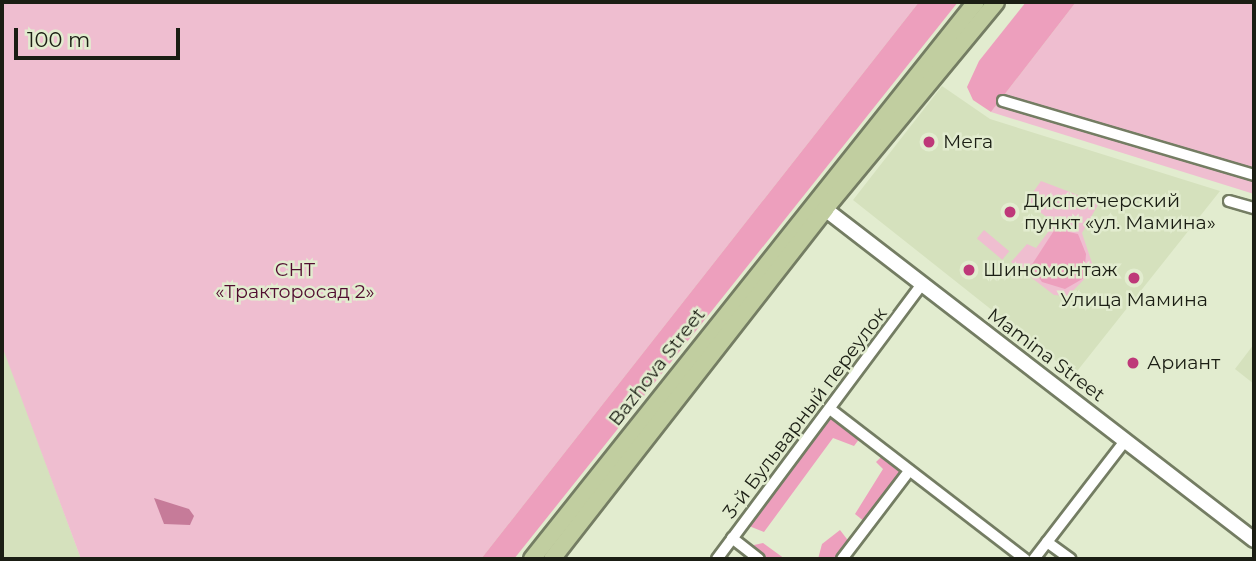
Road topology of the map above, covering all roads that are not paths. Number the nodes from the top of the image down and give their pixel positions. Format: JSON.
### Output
{"nodes":[{"id":1,"x":976,"y":2,"type":"edge"},
{"id":2,"x":996,"y":2,"type":"edge"},
{"id":3,"x":1003,"y":101,"type":"dead end"},
{"id":4,"x":1254,"y":175,"type":"edge"},
{"id":5,"x":1229,"y":201,"type":"dead end"},
{"id":6,"x":820,"y":205,"type":"junction"},
{"id":7,"x":1254,"y":208,"type":"edge"},
{"id":8,"x":920,"y":286,"type":"junction"},
{"id":9,"x":830,"y":409,"type":"junction"},
{"id":10,"x":1125,"y":441,"type":"junction"},
{"id":11,"x":909,"y":471,"type":"junction"},
{"id":12,"x":732,"y":538,"type":"junction"},
{"id":13,"x":1254,"y":540,"type":"edge"},
{"id":14,"x":1047,"y":542,"type":"junction"},
{"id":15,"x":531,"y":559,"type":"edge"},
{"id":16,"x":552,"y":559,"type":"edge"},
{"id":17,"x":717,"y":559,"type":"edge"},
{"id":18,"x":759,"y":559,"type":"edge"},
{"id":19,"x":842,"y":559,"type":"edge"},
{"id":20,"x":1025,"y":559,"type":"edge"},
{"id":21,"x":1034,"y":559,"type":"edge"},
{"id":22,"x":1070,"y":559,"type":"edge"}],
"edges":[{"from":1,"to":6,"type":"main road"},
{"from":2,"to":6,"type":"main road"},
{"from":3,"to":4,"type":"street"},
{"from":5,"to":7,"type":"street"},
{"from":6,"to":8,"type":"main road","name":"Mamina Street"},
{"from":6,"to":15,"type":"main road","name":"Bazhova Street"},
{"from":6,"to":16,"type":"main road","name":"Bazhova Street"},
{"from":8,"to":9,"type":"street","name":"3-й Бульварный переулок"},
{"from":8,"to":10,"type":"main road","name":"Mamina Street"},
{"from":9,"to":11,"type":"street"},
{"from":9,"to":12,"type":"street","name":"3-й Бульварный переулок"},
{"from":10,"to":13,"type":"main road","name":"Mamina Street"},
{"from":10,"to":14,"type":"street"},
{"from":11,"to":19,"type":"street"},
{"from":11,"to":20,"type":"street"},
{"from":12,"to":17,"type":"street","name":"3-й Бульварный переулок"},
{"from":12,"to":18,"type":"street"},
{"from":14,"to":21,"type":"street"},
{"from":14,"to":22,"type":"street"}]}
